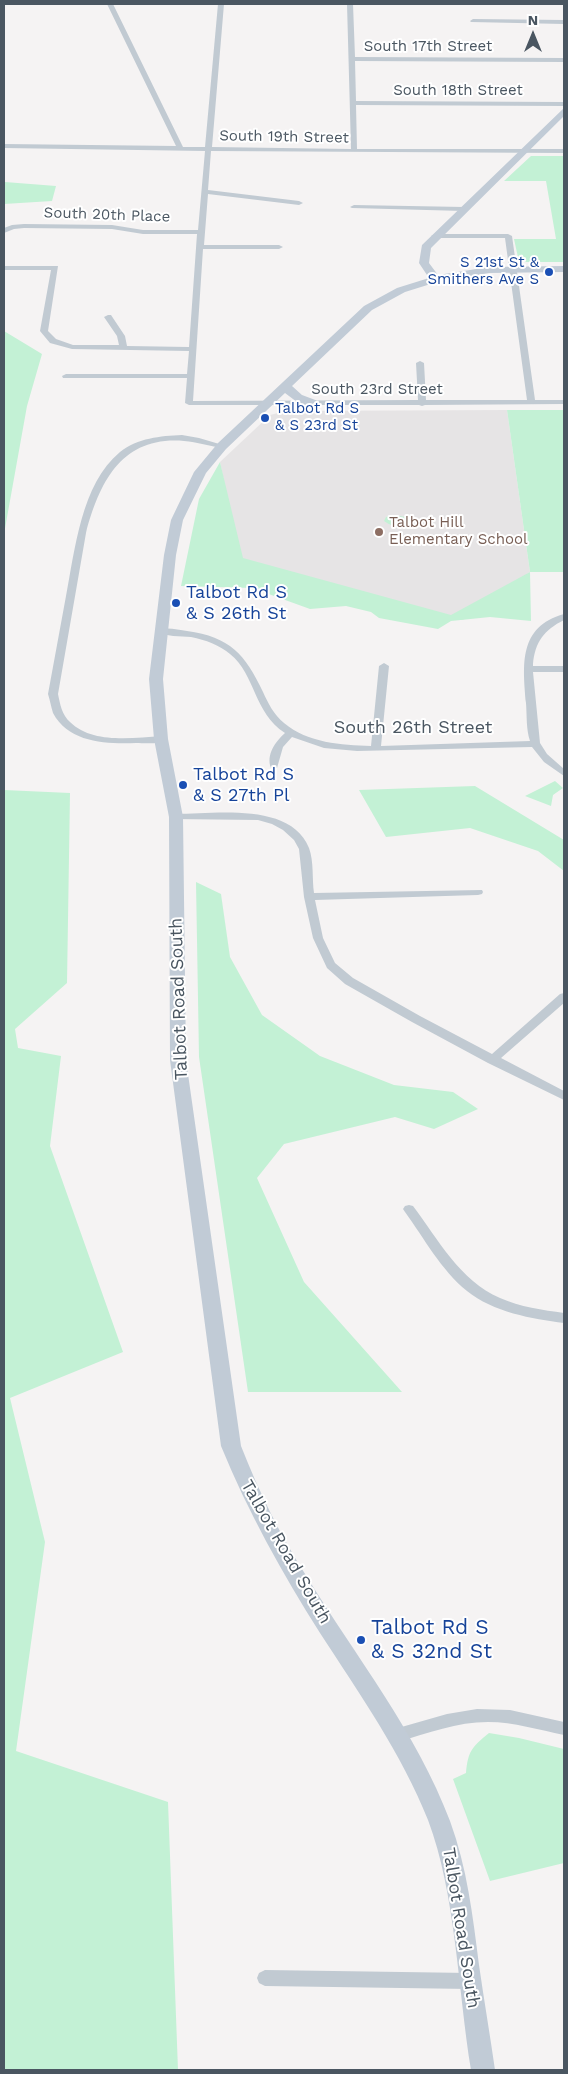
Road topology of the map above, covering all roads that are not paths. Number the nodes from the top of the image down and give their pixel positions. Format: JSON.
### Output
{"nodes":[{"id":1,"x":110,"y":4,"type":"edge"},
{"id":2,"x":221,"y":4,"type":"edge"},
{"id":3,"x":350,"y":4,"type":"edge"},
{"id":4,"x":473,"y":21,"type":"dead end"},
{"id":5,"x":564,"y":22,"type":"edge"},
{"id":6,"x":351,"y":59,"type":"junction"},
{"id":7,"x":564,"y":60,"type":"edge"},
{"id":8,"x":352,"y":103,"type":"junction"},
{"id":9,"x":564,"y":104,"type":"edge"},
{"id":10,"x":564,"y":111,"type":"edge"},
{"id":11,"x":4,"y":146,"type":"edge"},
{"id":12,"x":182,"y":149,"type":"junction"},
{"id":13,"x":210,"y":150,"type":"junction"},
{"id":14,"x":354,"y":151,"type":"junction"},
{"id":15,"x":525,"y":151,"type":"junction"},
{"id":16,"x":564,"y":151,"type":"edge"},
{"id":17,"x":205,"y":192,"type":"junction"},
{"id":18,"x":300,"y":203,"type":"dead end"},
{"id":19,"x":354,"y":208,"type":"dead end"},
{"id":20,"x":464,"y":209,"type":"junction"},
{"id":21,"x":4,"y":231,"type":"edge"},
{"id":22,"x":201,"y":232,"type":"junction"},
{"id":23,"x":435,"y":236,"type":"junction"},
{"id":24,"x":200,"y":247,"type":"junction"},
{"id":25,"x":279,"y":247,"type":"dead end"},
{"id":26,"x":4,"y":268,"type":"edge"},
{"id":27,"x":511,"y":269,"type":"junction"},
{"id":28,"x":564,"y":269,"type":"edge"},
{"id":29,"x":435,"y":279,"type":"junction"},
{"id":30,"x":108,"y":317,"type":"dead end"},
{"id":31,"x":124,"y":348,"type":"junction"},
{"id":32,"x":193,"y":349,"type":"junction"},
{"id":33,"x":420,"y":362,"type":"dead end"},
{"id":34,"x":66,"y":376,"type":"dead end"},
{"id":35,"x":191,"y":376,"type":"junction"},
{"id":36,"x":286,"y":386,"type":"junction"},
{"id":37,"x":530,"y":402,"type":"junction"},
{"id":38,"x":564,"y":402,"type":"edge"},
{"id":39,"x":269,"y":403,"type":"junction"},
{"id":40,"x":314,"y":403,"type":"junction"},
{"id":41,"x":422,"y":404,"type":"junction"},
{"id":42,"x":222,"y":446,"type":"junction"},
{"id":43,"x":564,"y":618,"type":"edge"},
{"id":44,"x":162,"y":631,"type":"junction"},
{"id":45,"x":384,"y":666,"type":"dead end"},
{"id":46,"x":527,"y":669,"type":"junction"},
{"id":47,"x":564,"y":669,"type":"edge"},
{"id":48,"x":291,"y":733,"type":"junction"},
{"id":49,"x":161,"y":739,"type":"junction"},
{"id":50,"x":535,"y":744,"type":"junction"},
{"id":51,"x":376,"y":748,"type":"junction"},
{"id":52,"x":274,"y":766,"type":"dead end"},
{"id":53,"x":564,"y":773,"type":"edge"},
{"id":54,"x":176,"y":817,"type":"junction"},
{"id":55,"x":478,"y":892,"type":"dead end"},
{"id":56,"x":309,"y":897,"type":"junction"},
{"id":57,"x":564,"y":997,"type":"edge"},
{"id":58,"x":492,"y":1060,"type":"junction"},
{"id":59,"x":564,"y":1096,"type":"edge"},
{"id":60,"x":409,"y":1209,"type":"dead end"},
{"id":61,"x":564,"y":1318,"type":"edge"},
{"id":62,"x":564,"y":1729,"type":"edge"},
{"id":63,"x":398,"y":1735,"type":"junction"},
{"id":64,"x":265,"y":1978,"type":"dead end"},
{"id":65,"x":470,"y":1981,"type":"junction"},
{"id":66,"x":483,"y":2070,"type":"edge"}],
"edges":[{"from":1,"to":12,"type":"street"},
{"from":2,"to":13,"type":"street"},
{"from":3,"to":6,"type":"street"},
{"from":4,"to":5,"type":"street"},
{"from":6,"to":7,"type":"street","name":"South 17th Street"},
{"from":6,"to":8,"type":"street"},
{"from":8,"to":9,"type":"street","name":"South 18th Street"},
{"from":8,"to":14,"type":"street"},
{"from":10,"to":15,"type":"street"},
{"from":11,"to":12,"type":"street","name":"South 19th Street"},
{"from":12,"to":13,"type":"street","name":"South 19th Street"},
{"from":13,"to":14,"type":"street","name":"South 19th Street"},
{"from":13,"to":17,"type":"street"},
{"from":14,"to":15,"type":"street","name":"South 19th Street"},
{"from":15,"to":16,"type":"street","name":"South 19th Street"},
{"from":15,"to":20,"type":"street"},
{"from":17,"to":18,"type":"street"},
{"from":17,"to":22,"type":"street"},
{"from":19,"to":20,"type":"street"},
{"from":20,"to":23,"type":"street"},
{"from":21,"to":22,"type":"street","name":"South 20th Place"},
{"from":22,"to":24,"type":"street"},
{"from":23,"to":27,"type":"street"},
{"from":23,"to":29,"type":"street"},
{"from":24,"to":25,"type":"street"},
{"from":24,"to":32,"type":"street"},
{"from":26,"to":31,"type":"street"},
{"from":27,"to":28,"type":"street"},
{"from":27,"to":29,"type":"street","name":"Talbot Road South"},
{"from":27,"to":37,"type":"street"},
{"from":29,"to":36,"type":"street","name":"Talbot Road South"},
{"from":30,"to":31,"type":"street"},
{"from":31,"to":32,"type":"street"},
{"from":32,"to":35,"type":"street"},
{"from":33,"to":41,"type":"street"},
{"from":34,"to":35,"type":"street"},
{"from":35,"to":39,"type":"street","name":"South 23rd Street"},
{"from":36,"to":39,"type":"street","name":"Talbot Road South"},
{"from":36,"to":40,"type":"street"},
{"from":37,"to":38,"type":"street","name":"South 23rd Street"},
{"from":37,"to":41,"type":"street","name":"South 23rd Street"},
{"from":39,"to":40,"type":"street","name":"South 23rd Street"},
{"from":39,"to":42,"type":"street","name":"Talbot Road South"},
{"from":40,"to":41,"type":"street","name":"South 23rd Street"},
{"from":42,"to":44,"type":"street","name":"Talbot Road South"},
{"from":42,"to":49,"type":"street"},
{"from":43,"to":46,"type":"street"},
{"from":44,"to":48,"type":"street","name":"South 26th Street"},
{"from":44,"to":49,"type":"street","name":"Talbot Road South"},
{"from":45,"to":51,"type":"street"},
{"from":46,"to":47,"type":"street"},
{"from":46,"to":50,"type":"street"},
{"from":48,"to":51,"type":"street","name":"South 26th Street"},
{"from":48,"to":52,"type":"street"},
{"from":49,"to":54,"type":"street","name":"Talbot Road South"},
{"from":50,"to":51,"type":"street","name":"South 26th Street"},
{"from":50,"to":53,"type":"street"},
{"from":54,"to":56,"type":"street"},
{"from":54,"to":63,"type":"street","name":"Talbot Road South"},
{"from":55,"to":56,"type":"street"},
{"from":56,"to":58,"type":"street"},
{"from":57,"to":58,"type":"street"},
{"from":58,"to":59,"type":"street"},
{"from":60,"to":61,"type":"street"},
{"from":62,"to":63,"type":"street"},
{"from":63,"to":65,"type":"street","name":"Talbot Road South"},
{"from":64,"to":65,"type":"street"},
{"from":65,"to":66,"type":"street","name":"Talbot Road South"}]}
